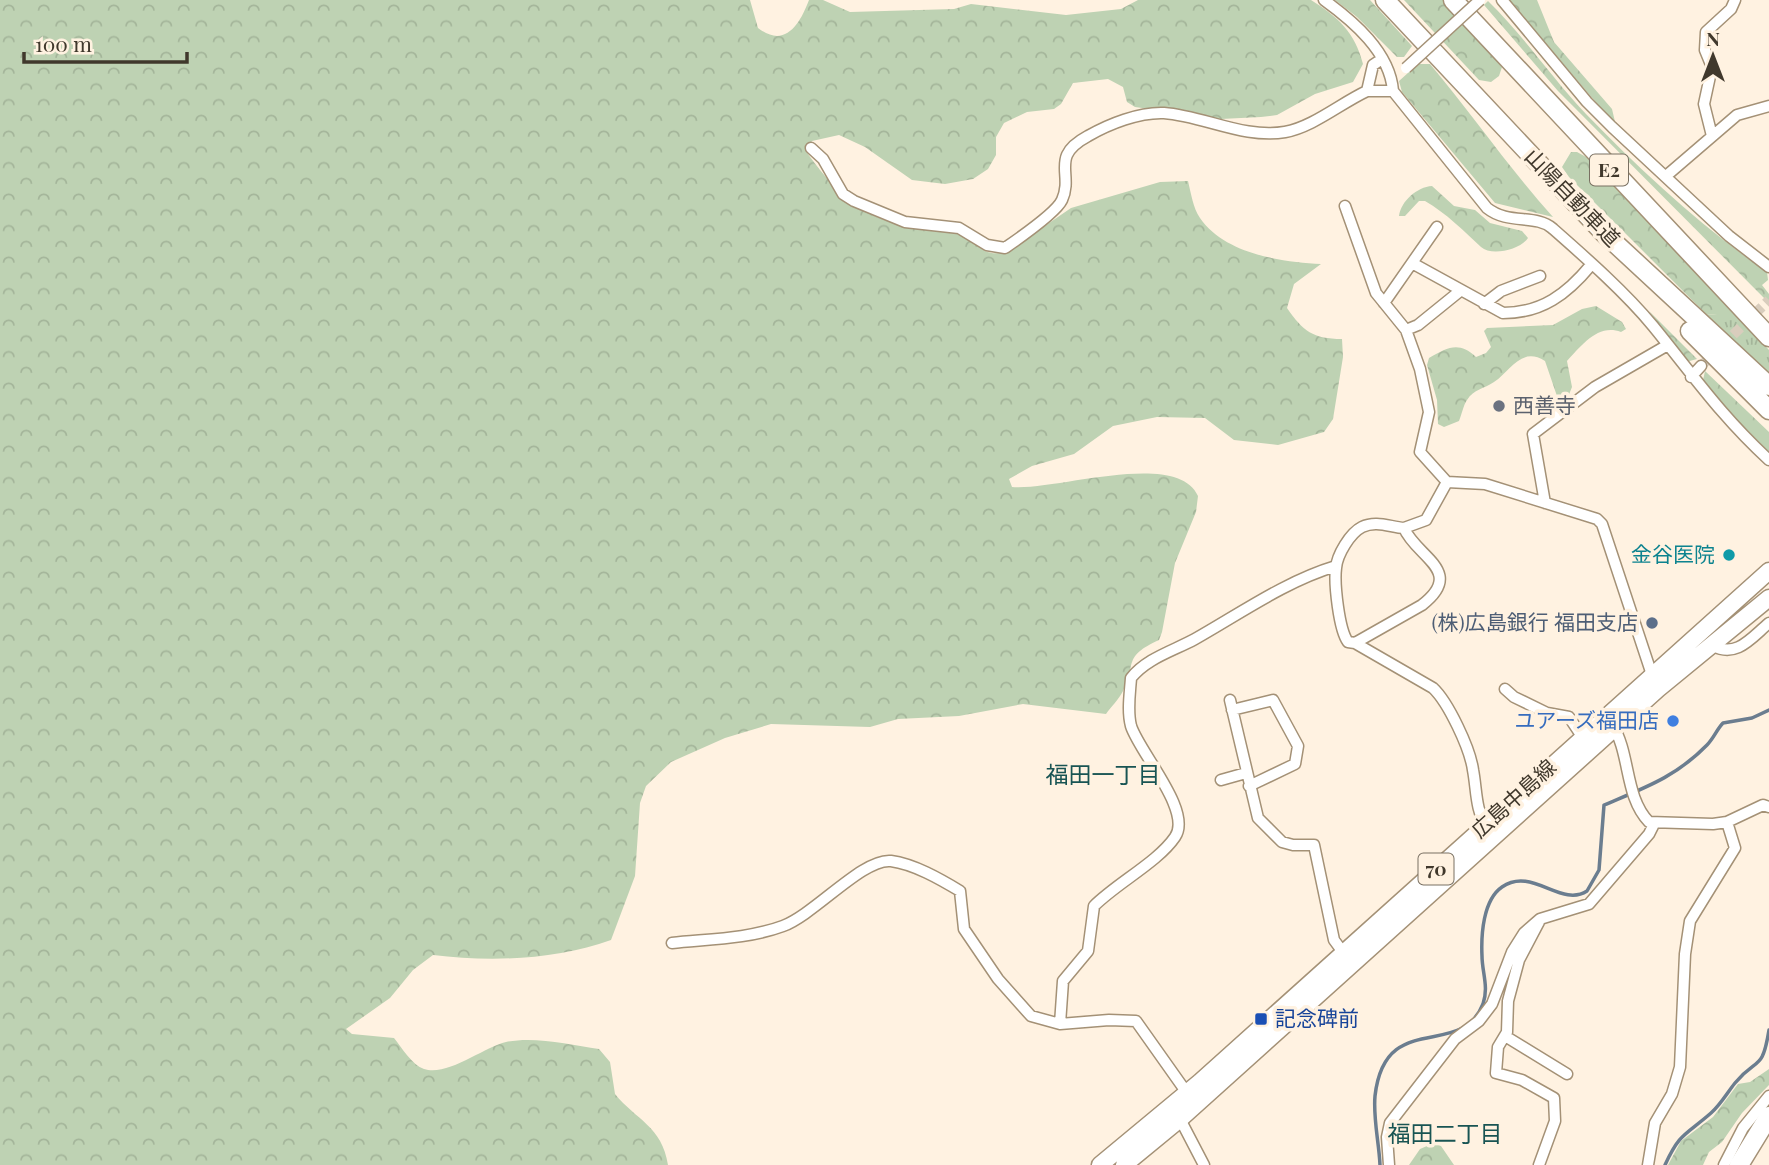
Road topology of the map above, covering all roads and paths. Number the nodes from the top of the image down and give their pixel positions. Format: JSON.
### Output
{"nodes":[{"id":1,"x":1324,"y":0,"type":"edge"},
{"id":2,"x":1385,"y":0,"type":"edge"},
{"id":3,"x":1453,"y":0,"type":"edge"},
{"id":4,"x":1480,"y":0,"type":"edge"},
{"id":5,"x":1502,"y":0,"type":"edge"},
{"id":6,"x":1735,"y":0,"type":"edge"},
{"id":7,"x":1382,"y":59,"type":"junction"},
{"id":8,"x":1392,"y":74,"type":"junction"},
{"id":9,"x":1367,"y":91,"type":"junction"},
{"id":10,"x":1393,"y":91,"type":"junction"},
{"id":11,"x":1769,"y":106,"type":"edge"},
{"id":12,"x":1712,"y":136,"type":"junction"},
{"id":13,"x":811,"y":148,"type":"dead end"},
{"id":14,"x":1666,"y":176,"type":"junction"},
{"id":15,"x":1552,"y":179,"type":"junction"},
{"id":16,"x":1345,"y":206,"type":"dead end"},
{"id":17,"x":1437,"y":228,"type":"dead end"},
{"id":18,"x":1681,"y":246,"type":"junction"},
{"id":19,"x":1412,"y":263,"type":"junction"},
{"id":20,"x":1591,"y":265,"type":"junction"},
{"id":21,"x":1769,"y":267,"type":"edge"},
{"id":22,"x":1540,"y":276,"type":"dead end"},
{"id":23,"x":1460,"y":290,"type":"junction"},
{"id":24,"x":1384,"y":303,"type":"junction"},
{"id":25,"x":1484,"y":304,"type":"junction"},
{"id":26,"x":1769,"y":325,"type":"edge"},
{"id":27,"x":1406,"y":330,"type":"junction"},
{"id":28,"x":1769,"y":337,"type":"edge"},
{"id":29,"x":1667,"y":346,"type":"junction"},
{"id":30,"x":1701,"y":366,"type":"tunnel mouth"},
{"id":31,"x":1691,"y":377,"type":"junction"},
{"id":32,"x":1769,"y":386,"type":"edge"},
{"id":33,"x":1769,"y":410,"type":"edge"},
{"id":34,"x":1769,"y":460,"type":"edge"},
{"id":35,"x":1447,"y":482,"type":"junction"},
{"id":36,"x":1545,"y":503,"type":"junction"},
{"id":37,"x":1404,"y":528,"type":"junction"},
{"id":38,"x":1336,"y":566,"type":"junction"},
{"id":39,"x":1769,"y":571,"type":"edge"},
{"id":40,"x":1769,"y":598,"type":"edge"},
{"id":41,"x":1769,"y":623,"type":"edge"},
{"id":42,"x":1355,"y":643,"type":"junction"},
{"id":43,"x":1713,"y":646,"type":"junction"},
{"id":44,"x":1655,"y":682,"type":"junction"},
{"id":45,"x":1505,"y":689,"type":"dead end"},
{"id":46,"x":1611,"y":722,"type":"junction"},
{"id":47,"x":1583,"y":738,"type":"junction"},
{"id":48,"x":1246,"y":773,"type":"junction"},
{"id":49,"x":1220,"y":780,"type":"dead end"},
{"id":50,"x":1249,"y":786,"type":"junction"},
{"id":51,"x":1769,"y":807,"type":"edge"},
{"id":52,"x":1727,"y":822,"type":"junction"},
{"id":53,"x":1654,"y":824,"type":"junction"},
{"id":54,"x":1489,"y":831,"type":"junction"},
{"id":55,"x":1540,"y":919,"type":"junction"},
{"id":56,"x":672,"y":943,"type":"dead end"},
{"id":57,"x":1348,"y":959,"type":"junction"},
{"id":58,"x":1060,"y":1024,"type":"junction"},
{"id":59,"x":1505,"y":1036,"type":"junction"},
{"id":60,"x":1567,"y":1074,"type":"dead end"},
{"id":61,"x":1769,"y":1096,"type":"edge"},
{"id":62,"x":1192,"y":1099,"type":"junction"},
{"id":63,"x":1769,"y":1116,"type":"edge"},
{"id":64,"x":1180,"y":1119,"type":"junction"},
{"id":65,"x":1769,"y":1135,"type":"edge"},
{"id":66,"x":1100,"y":1165,"type":"edge"},
{"id":67,"x":1124,"y":1165,"type":"edge"},
{"id":68,"x":1204,"y":1165,"type":"edge"},
{"id":69,"x":1389,"y":1165,"type":"edge"},
{"id":70,"x":1539,"y":1165,"type":"edge"},
{"id":71,"x":1648,"y":1165,"type":"edge"},
{"id":72,"x":1724,"y":1165,"type":"edge"},
{"id":73,"x":1739,"y":1165,"type":"edge"},
{"id":74,"x":1752,"y":1165,"type":"edge"}],
"edges":[{"from":1,"to":7,"type":"street"},
{"from":2,"to":15,"type":"highway","name":"山陽自動車道","number":"E2"},
{"from":3,"to":18,"type":"highway","number":"E2"},
{"from":4,"to":8,"type":"street","bridge":true},
{"from":5,"to":14,"type":"street"},
{"from":6,"to":12,"type":"street"},
{"from":7,"to":8,"type":"street"},
{"from":7,"to":9,"type":"street"},
{"from":8,"to":10,"type":"street"},
{"from":9,"to":10,"type":"street"},
{"from":9,"to":13,"type":"street"},
{"from":10,"to":20,"type":"street"},
{"from":11,"to":12,"type":"street"},
{"from":12,"to":14,"type":"street"},
{"from":14,"to":21,"type":"street"},
{"from":15,"to":32,"type":"highway","name":"山陽自動車道","number":"E2"},
{"from":15,"to":33,"type":"highway"},
{"from":16,"to":24,"type":"street"},
{"from":17,"to":19,"type":"street"},
{"from":18,"to":26,"type":"highway"},
{"from":18,"to":28,"type":"highway","number":"E2"},
{"from":19,"to":23,"type":"street"},
{"from":19,"to":24,"type":"street"},
{"from":20,"to":25,"type":"street"},
{"from":20,"to":29,"type":"street"},
{"from":22,"to":25,"type":"street"},
{"from":23,"to":25,"type":"street"},
{"from":23,"to":27,"type":"street"},
{"from":24,"to":27,"type":"street"},
{"from":27,"to":35,"type":"street"},
{"from":29,"to":31,"type":"street"},
{"from":29,"to":36,"type":"street"},
{"from":30,"to":31,"type":"street"},
{"from":31,"to":34,"type":"street"},
{"from":35,"to":36,"type":"street"},
{"from":35,"to":37,"type":"street"},
{"from":36,"to":44,"type":"street"},
{"from":37,"to":38,"type":"street"},
{"from":37,"to":42,"type":"street"},
{"from":38,"to":42,"type":"street"},
{"from":38,"to":58,"type":"street"},
{"from":39,"to":44,"type":"main road","name":"広島中島線","number":"70"},
{"from":40,"to":43,"type":"main road","name":"広島中島線","number":"70"},
{"from":41,"to":43,"type":"street"},
{"from":42,"to":54,"type":"street"},
{"from":43,"to":44,"type":"main road","name":"広島中島線","number":"70"},
{"from":44,"to":46,"type":"main road","name":"広島中島線","number":"70"},
{"from":45,"to":47,"type":"street"},
{"from":46,"to":47,"type":"main road","name":"広島中島線","number":"70"},
{"from":46,"to":53,"type":"street"},
{"from":46,"to":54,"type":"main road","name":"広島中島線","number":"70"},
{"from":47,"to":54,"type":"main road","name":"広島中島線","number":"70"},
{"from":48,"to":49,"type":"street"},
{"from":48,"to":50,"type":"street"},
{"from":48,"to":50,"type":"street"},
{"from":50,"to":57,"type":"street"},
{"from":51,"to":52,"type":"street"},
{"from":52,"to":53,"type":"street"},
{"from":52,"to":71,"type":"street"},
{"from":53,"to":55,"type":"street"},
{"from":54,"to":57,"type":"main road","name":"広島中島線","number":"70"},
{"from":55,"to":59,"type":"street"},
{"from":55,"to":69,"type":"street"},
{"from":56,"to":58,"type":"street"},
{"from":57,"to":62,"type":"main road","name":"広島中島線","number":"70"},
{"from":58,"to":62,"type":"street"},
{"from":59,"to":60,"type":"street"},
{"from":59,"to":70,"type":"street"},
{"from":61,"to":72,"type":"street"},
{"from":62,"to":64,"type":"main road","name":"広島中島線","number":"70"},
{"from":62,"to":66,"type":"main road","name":"広島中島線","number":"70"},
{"from":63,"to":73,"type":"highway"},
{"from":64,"to":67,"type":"main road","name":"広島中島線","number":"70"},
{"from":64,"to":68,"type":"street"},
{"from":65,"to":74,"type":"highway"}]}
